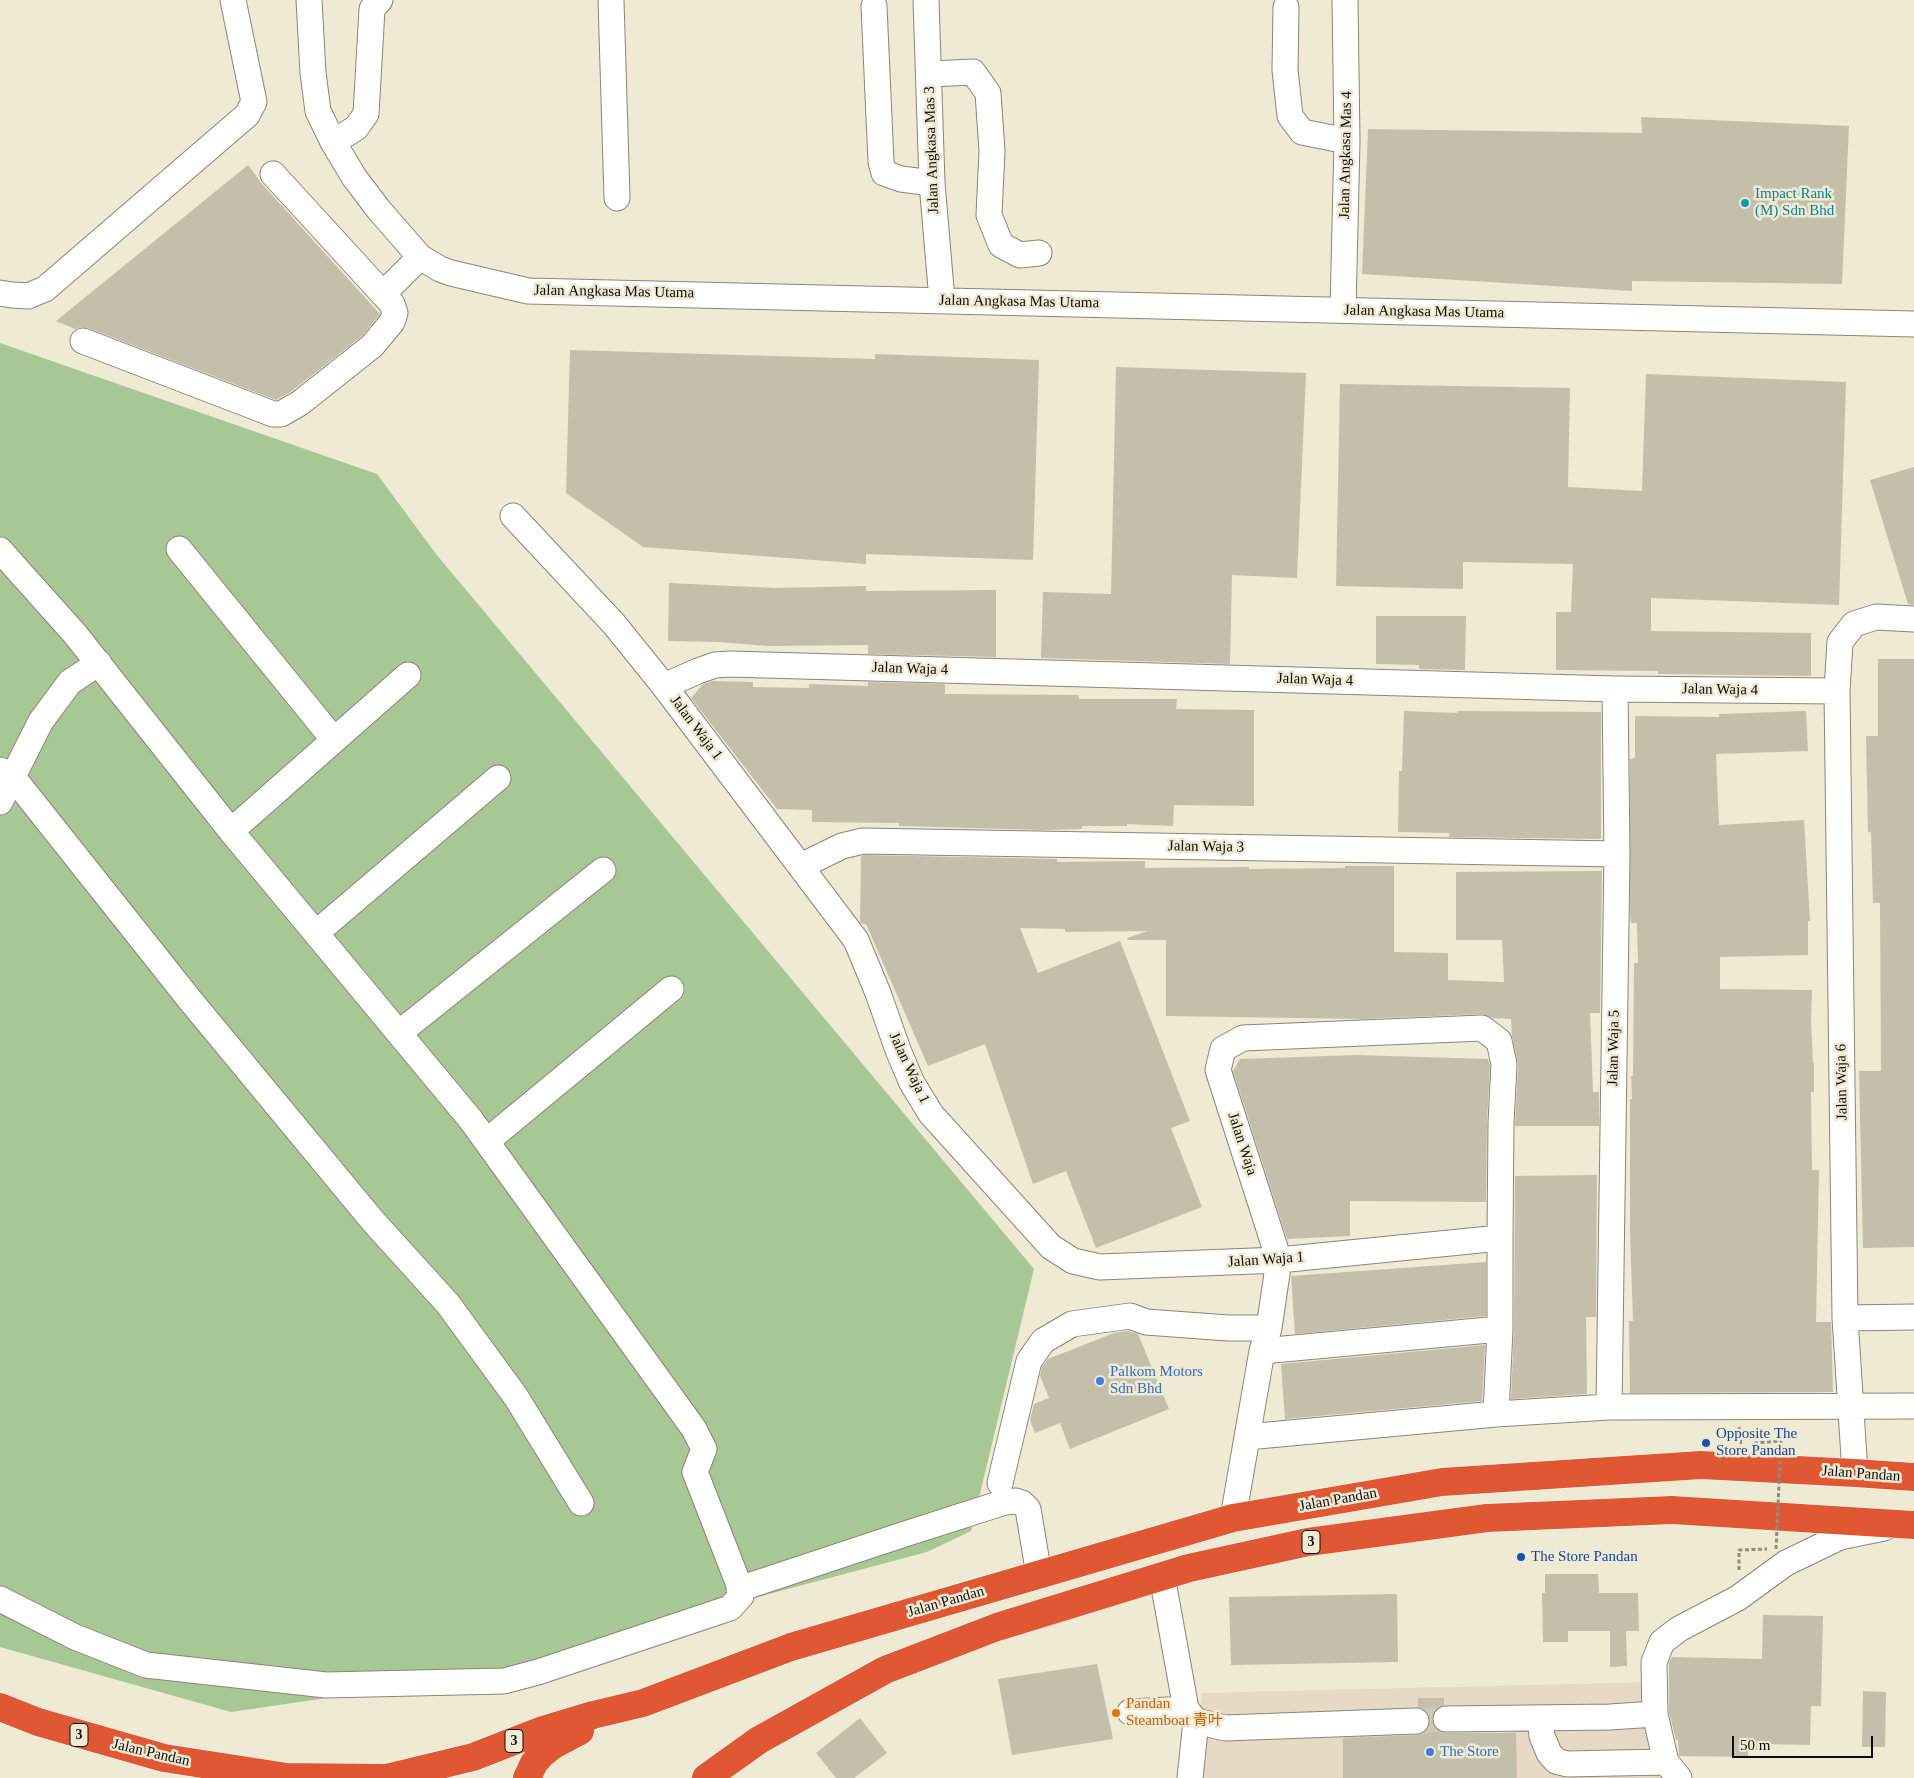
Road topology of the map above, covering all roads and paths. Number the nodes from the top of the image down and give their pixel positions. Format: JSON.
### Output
{"nodes":[{"id":1,"x":233,"y":0,"type":"edge"},
{"id":2,"x":309,"y":0,"type":"edge"},
{"id":3,"x":380,"y":0,"type":"edge"},
{"id":4,"x":612,"y":0,"type":"edge"},
{"id":5,"x":926,"y":0,"type":"edge"},
{"id":6,"x":1346,"y":0,"type":"edge"},
{"id":7,"x":874,"y":6,"type":"dead end"},
{"id":8,"x":1286,"y":7,"type":"dead end"},
{"id":9,"x":930,"y":74,"type":"junction"},
{"id":10,"x":1347,"y":141,"type":"junction"},
{"id":11,"x":334,"y":142,"type":"junction"},
{"id":12,"x":273,"y":174,"type":"dead end"},
{"id":13,"x":932,"y":183,"type":"junction"},
{"id":14,"x":617,"y":198,"type":"dead end"},
{"id":15,"x":1039,"y":253,"type":"dead end"},
{"id":16,"x":420,"y":257,"type":"junction"},
{"id":17,"x":0,"y":293,"type":"edge"},
{"id":18,"x":383,"y":294,"type":"junction"},
{"id":19,"x":942,"y":300,"type":"junction"},
{"id":20,"x":1343,"y":310,"type":"junction"},
{"id":21,"x":1914,"y":324,"type":"edge"},
{"id":22,"x":83,"y":341,"type":"dead end"},
{"id":23,"x":513,"y":516,"type":"dead end"},
{"id":24,"x":179,"y":549,"type":"dead end"},
{"id":25,"x":0,"y":550,"type":"edge"},
{"id":26,"x":1914,"y":619,"type":"edge"},
{"id":27,"x":99,"y":663,"type":"junction"},
{"id":28,"x":408,"y":675,"type":"dead end"},
{"id":29,"x":664,"y":686,"type":"junction"},
{"id":30,"x":1615,"y":689,"type":"junction"},
{"id":31,"x":1837,"y":692,"type":"junction"},
{"id":32,"x":334,"y":740,"type":"junction"},
{"id":33,"x":6,"y":773,"type":"edge"},
{"id":34,"x":498,"y":778,"type":"dead end"},
{"id":35,"x":0,"y":802,"type":"edge"},
{"id":36,"x":232,"y":831,"type":"junction"},
{"id":37,"x":1616,"y":854,"type":"junction"},
{"id":38,"x":802,"y":866,"type":"junction"},
{"id":39,"x":603,"y":870,"type":"dead end"},
{"id":40,"x":316,"y":933,"type":"junction"},
{"id":41,"x":671,"y":989,"type":"dead end"},
{"id":42,"x":399,"y":1033,"type":"junction"},
{"id":43,"x":487,"y":1141,"type":"junction"},
{"id":44,"x":1500,"y":1238,"type":"junction"},
{"id":45,"x":1279,"y":1260,"type":"junction"},
{"id":46,"x":1845,"y":1318,"type":"junction"},
{"id":47,"x":1914,"y":1318,"type":"edge"},
{"id":48,"x":1500,"y":1329,"type":"junction"},
{"id":49,"x":1266,"y":1340,"type":"junction"},
{"id":50,"x":1737,"y":1406,"type":"junction"},
{"id":51,"x":1914,"y":1406,"type":"edge"},
{"id":52,"x":1608,"y":1407,"type":"junction"},
{"id":53,"x":1851,"y":1408,"type":"junction"},
{"id":54,"x":1496,"y":1414,"type":"junction"},
{"id":55,"x":1247,"y":1437,"type":"junction"},
{"id":56,"x":1741,"y":1456,"type":"junction"},
{"id":57,"x":1855,"y":1472,"type":"junction"},
{"id":58,"x":1914,"y":1477,"type":"edge"},
{"id":59,"x":1000,"y":1483,"type":"dead end"},
{"id":60,"x":581,"y":1503,"type":"dead end"},
{"id":61,"x":1233,"y":1518,"type":"junction"},
{"id":62,"x":1906,"y":1525,"type":"edge"},
{"id":63,"x":1739,"y":1550,"type":"dead end"},
{"id":64,"x":1039,"y":1575,"type":"junction"},
{"id":65,"x":1162,"y":1576,"type":"junction"},
{"id":66,"x":740,"y":1589,"type":"junction"},
{"id":67,"x":0,"y":1599,"type":"edge"},
{"id":68,"x":643,"y":1703,"type":"junction"},
{"id":69,"x":0,"y":1706,"type":"edge"},
{"id":70,"x":1130,"y":1712,"type":"dead end"},
{"id":71,"x":1191,"y":1714,"type":"junction"},
{"id":72,"x":1656,"y":1714,"type":"junction"},
{"id":73,"x":1540,"y":1718,"type":"junction"},
{"id":74,"x":1446,"y":1719,"type":"tunnel mouth"},
{"id":75,"x":1416,"y":1721,"type":"tunnel mouth"},
{"id":76,"x":1672,"y":1770,"type":"edge"},
{"id":77,"x":722,"y":1773,"type":"edge"},
{"id":78,"x":387,"y":1778,"type":"edge"},
{"id":79,"x":527,"y":1778,"type":"edge"},
{"id":80,"x":1190,"y":1778,"type":"edge"}],
"edges":[{"from":1,"to":17,"type":"street"},
{"from":2,"to":11,"type":"street","name":"Jalan Angkasa Mas Utama"},
{"from":3,"to":11,"type":"street"},
{"from":4,"to":14,"type":"street"},
{"from":5,"to":9,"type":"street","name":"Jalan Angkasa Mas 3"},
{"from":6,"to":10,"type":"street","name":"Jalan Angkasa Mas 4"},
{"from":7,"to":13,"type":"street"},
{"from":8,"to":10,"type":"street"},
{"from":9,"to":13,"type":"street","name":"Jalan Angkasa Mas 3"},
{"from":9,"to":15,"type":"street"},
{"from":10,"to":20,"type":"street","name":"Jalan Angkasa Mas 4"},
{"from":11,"to":16,"type":"street","name":"Jalan Angkasa Mas Utama"},
{"from":12,"to":18,"type":"street"},
{"from":13,"to":19,"type":"street","name":"Jalan Angkasa Mas 3"},
{"from":16,"to":18,"type":"street"},
{"from":16,"to":19,"type":"street","name":"Jalan Angkasa Mas Utama"},
{"from":18,"to":22,"type":"street"},
{"from":19,"to":20,"type":"street","name":"Jalan Angkasa Mas Utama"},
{"from":20,"to":21,"type":"street","name":"Jalan Angkasa Mas Utama"},
{"from":23,"to":29,"type":"street","name":"Jalan Waja 1"},
{"from":24,"to":32,"type":"street"},
{"from":25,"to":27,"type":"street"},
{"from":26,"to":31,"type":"street"},
{"from":27,"to":33,"type":"street"},
{"from":27,"to":36,"type":"street"},
{"from":28,"to":32,"type":"street"},
{"from":29,"to":30,"type":"street","name":"Jalan Waja 4"},
{"from":29,"to":38,"type":"street","name":"Jalan Waja 1"},
{"from":30,"to":31,"type":"street","name":"Jalan Waja 4"},
{"from":30,"to":37,"type":"street","name":"Jalan Waja 5"},
{"from":31,"to":46,"type":"street","name":"Jalan Waja 6"},
{"from":32,"to":36,"type":"street"},
{"from":33,"to":35,"type":"street"},
{"from":33,"to":60,"type":"street"},
{"from":34,"to":40,"type":"street"},
{"from":36,"to":40,"type":"street"},
{"from":37,"to":38,"type":"street","name":"Jalan Waja 3"},
{"from":37,"to":52,"type":"street","name":"Jalan Waja 5"},
{"from":38,"to":45,"type":"street","name":"Jalan Waja 1"},
{"from":39,"to":42,"type":"street"},
{"from":40,"to":42,"type":"street"},
{"from":41,"to":43,"type":"street"},
{"from":42,"to":43,"type":"street"},
{"from":43,"to":66,"type":"street"},
{"from":44,"to":45,"type":"street","name":"Jalan Waja 1"},
{"from":44,"to":45,"type":"street","name":"Jalan Waja"},
{"from":44,"to":48,"type":"street"},
{"from":45,"to":49,"type":"street","name":"Jalan Waja"},
{"from":46,"to":47,"type":"street"},
{"from":46,"to":53,"type":"street","name":"Jalan Waja 6"},
{"from":48,"to":49,"type":"street"},
{"from":48,"to":54,"type":"street"},
{"from":49,"to":55,"type":"street","name":"Jalan Waja"},
{"from":49,"to":59,"type":"street"},
{"from":50,"to":52,"type":"street"},
{"from":50,"to":53,"type":"street"},
{"from":50,"to":56,"type":"path"},
{"from":51,"to":53,"type":"street"},
{"from":52,"to":54,"type":"street"},
{"from":53,"to":57,"type":"street","name":"Jalan Waja 6"},
{"from":54,"to":55,"type":"street"},
{"from":55,"to":61,"type":"street","name":"Jalan Waja"},
{"from":56,"to":57,"type":"highway","name":"Jalan Pandan","number":"3"},
{"from":56,"to":61,"type":"highway","name":"Jalan Pandan","number":"3"},
{"from":56,"to":63,"type":"path","bridge":true},
{"from":57,"to":58,"type":"highway","name":"Jalan Pandan","number":"3"},
{"from":61,"to":64,"type":"highway","name":"Jalan Pandan","number":"3"},
{"from":62,"to":65,"type":"highway","number":"3"},
{"from":62,"to":72,"type":"street"},
{"from":64,"to":66,"type":"street"},
{"from":64,"to":68,"type":"highway","name":"Jalan Pandan","number":"3"},
{"from":65,"to":71,"type":"street"},
{"from":65,"to":77,"type":"highway","number":"3"},
{"from":66,"to":67,"type":"street"},
{"from":68,"to":78,"type":"highway","name":"Jalan Pandan","number":"3"},
{"from":68,"to":79,"type":"highway"},
{"from":69,"to":78,"type":"highway","name":"Jalan Pandan","number":"3"},
{"from":70,"to":71,"type":"street"},
{"from":71,"to":75,"type":"street"},
{"from":71,"to":80,"type":"street"},
{"from":72,"to":73,"type":"street"},
{"from":72,"to":76,"type":"street"},
{"from":73,"to":74,"type":"street"},
{"from":73,"to":76,"type":"street"}]}
